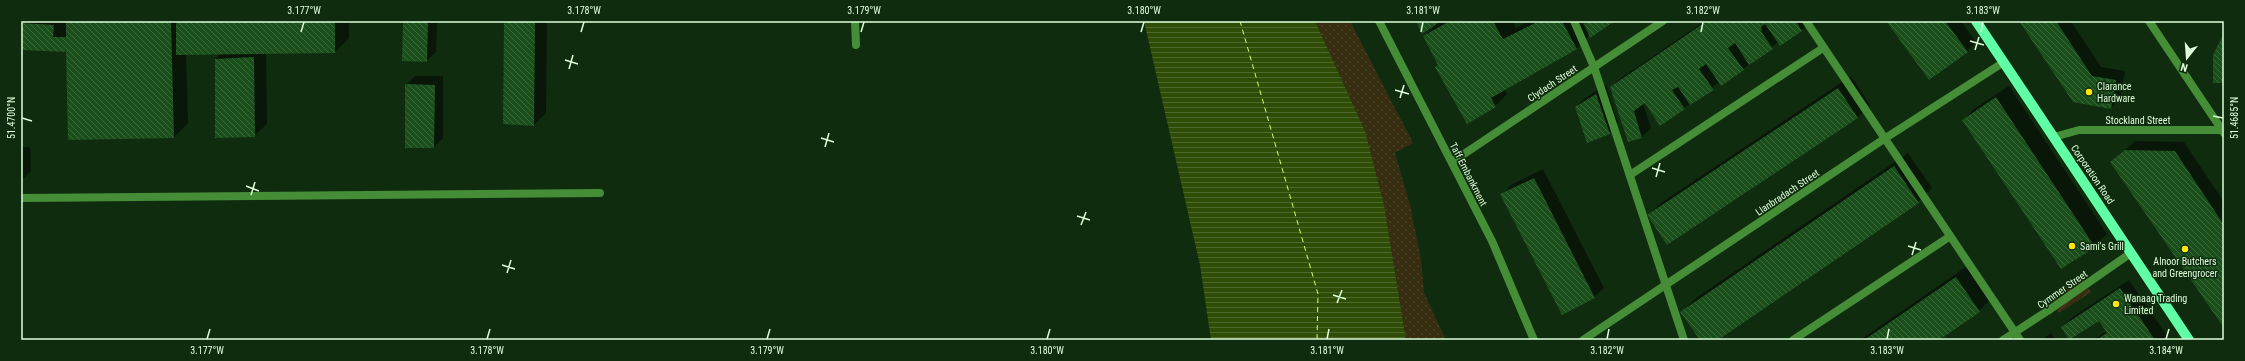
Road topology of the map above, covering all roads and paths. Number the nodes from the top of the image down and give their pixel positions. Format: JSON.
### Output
{"nodes":[{"id":1,"x":855,"y":21,"type":"edge"},
{"id":2,"x":1379,"y":21,"type":"edge"},
{"id":3,"x":1574,"y":21,"type":"edge"},
{"id":4,"x":1663,"y":21,"type":"edge"},
{"id":5,"x":1806,"y":21,"type":"edge"},
{"id":6,"x":1976,"y":21,"type":"edge"},
{"id":7,"x":2149,"y":21,"type":"edge"},
{"id":8,"x":856,"y":45,"type":"dead end"},
{"id":9,"x":1824,"y":48,"type":"junction"},
{"id":10,"x":2004,"y":62,"type":"junction"},
{"id":11,"x":1594,"y":67,"type":"junction"},
{"id":12,"x":2223,"y":131,"type":"edge"},
{"id":13,"x":2054,"y":137,"type":"junction"},
{"id":14,"x":1884,"y":139,"type":"junction"},
{"id":15,"x":1452,"y":162,"type":"junction"},
{"id":16,"x":1630,"y":175,"type":"junction"},
{"id":17,"x":600,"y":193,"type":"dead end"},
{"id":18,"x":21,"y":198,"type":"edge"},
{"id":19,"x":1949,"y":237,"type":"junction"},
{"id":20,"x":2131,"y":253,"type":"junction"},
{"id":21,"x":1667,"y":286,"type":"junction"},
{"id":22,"x":2015,"y":332,"type":"junction"},
{"id":23,"x":1534,"y":340,"type":"edge"},
{"id":24,"x":1583,"y":340,"type":"edge"},
{"id":25,"x":1684,"y":340,"type":"edge"},
{"id":26,"x":1793,"y":340,"type":"edge"},
{"id":27,"x":2003,"y":340,"type":"edge"},
{"id":28,"x":2020,"y":340,"type":"edge"},
{"id":29,"x":2189,"y":340,"type":"edge"}],
"edges":[{"from":1,"to":8,"type":"street"},
{"from":2,"to":15,"type":"street","name":"Taff Embankment"},
{"from":3,"to":11,"type":"street"},
{"from":4,"to":11,"type":"street","name":"Clydach Street"},
{"from":5,"to":9,"type":"street"},
{"from":6,"to":10,"type":"main road","name":"Corporation Road"},
{"from":7,"to":12,"type":"street"},
{"from":9,"to":14,"type":"street"},
{"from":9,"to":16,"type":"street"},
{"from":10,"to":13,"type":"main road","name":"Corporation Road"},
{"from":10,"to":14,"type":"street","name":"Llanbradach Street"},
{"from":11,"to":15,"type":"street","name":"Clydach Street"},
{"from":11,"to":16,"type":"street"},
{"from":12,"to":13,"type":"street","name":"Stockland Street"},
{"from":13,"to":20,"type":"main road","name":"Corporation Road"},
{"from":14,"to":19,"type":"street"},
{"from":14,"to":21,"type":"street","name":"Llanbradach Street"},
{"from":15,"to":23,"type":"street","name":"Taff Embankment"},
{"from":16,"to":21,"type":"street"},
{"from":17,"to":18,"type":"street"},
{"from":19,"to":22,"type":"street"},
{"from":19,"to":26,"type":"street"},
{"from":20,"to":22,"type":"street","name":"Cymmer Street"},
{"from":20,"to":29,"type":"main road","name":"Corporation Road"},
{"from":21,"to":24,"type":"street","name":"Llanbradach Street"},
{"from":21,"to":25,"type":"street"},
{"from":22,"to":27,"type":"street","name":"Cymmer Street"},
{"from":22,"to":28,"type":"street"}]}
